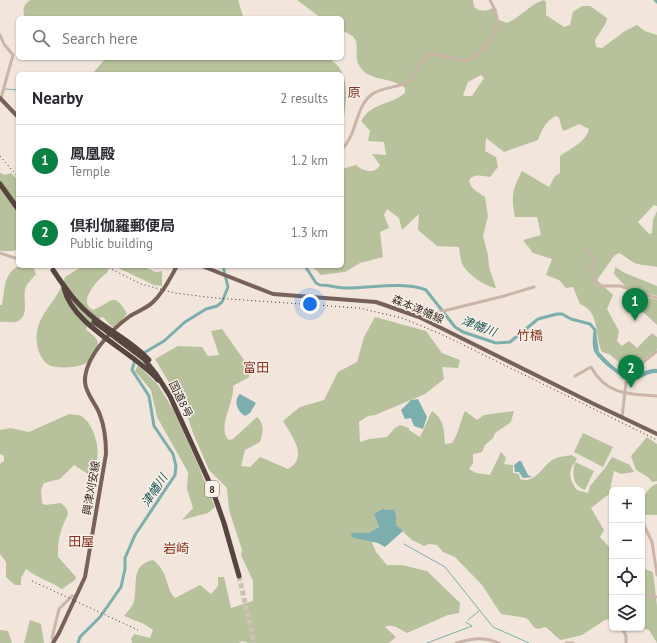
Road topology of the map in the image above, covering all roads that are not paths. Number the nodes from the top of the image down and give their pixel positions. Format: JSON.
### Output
{"nodes":[{"id":1,"x":490,"y":0,"type":"edge"},
{"id":2,"x":0,"y":35,"type":"edge"},
{"id":3,"x":0,"y":98,"type":"edge"},
{"id":4,"x":16,"y":115,"type":"edge"},
{"id":5,"x":344,"y":146,"type":"edge"},
{"id":6,"x":0,"y":184,"type":"edge"},
{"id":7,"x":16,"y":206,"type":"edge"},
{"id":8,"x":586,"y":249,"type":"dead end"},
{"id":9,"x":0,"y":253,"type":"edge"},
{"id":10,"x":16,"y":258,"type":"edge"},
{"id":11,"x":52,"y":268,"type":"edge"},
{"id":12,"x":176,"y":268,"type":"edge"},
{"id":13,"x":206,"y":268,"type":"edge"},
{"id":14,"x":534,"y":287,"type":"dead end"},
{"id":15,"x":64,"y":288,"type":"junction"},
{"id":16,"x":657,"y":298,"type":"edge"},
{"id":17,"x":419,"y":317,"type":"junction"},
{"id":18,"x":114,"y":331,"type":"junction"},
{"id":19,"x":106,"y":339,"type":"junction"},
{"id":20,"x":657,"y":351,"type":"edge"},
{"id":21,"x":143,"y":359,"type":"junction"},
{"id":22,"x":575,"y":376,"type":"dead end"},
{"id":23,"x":624,"y":392,"type":"junction"},
{"id":24,"x":657,"y":396,"type":"edge"},
{"id":25,"x":174,"y":406,"type":"junction"},
{"id":26,"x":622,"y":417,"type":"junction"},
{"id":27,"x":657,"y":434,"type":"edge"},
{"id":28,"x":642,"y":523,"type":"edge"},
{"id":29,"x":657,"y":575,"type":"edge"},
{"id":30,"x":239,"y":576,"type":"tunnel mouth"},
{"id":31,"x":645,"y":596,"type":"edge"},
{"id":32,"x":76,"y":597,"type":"junction"},
{"id":33,"x":657,"y":597,"type":"edge"},
{"id":34,"x":624,"y":631,"type":"edge"},
{"id":35,"x":53,"y":642,"type":"edge"},
{"id":36,"x":456,"y":643,"type":"edge"},
{"id":37,"x":499,"y":643,"type":"edge"},
{"id":38,"x":566,"y":643,"type":"edge"},
{"id":39,"x":573,"y":643,"type":"edge"},
{"id":40,"x":626,"y":643,"type":"edge"}],
"edges":[{"from":1,"to":5,"type":"street"},
{"from":2,"to":3,"type":"street"},
{"from":3,"to":4,"type":"main road"},
{"from":6,"to":7,"type":"highway"},
{"from":8,"to":16,"type":"street"},
{"from":9,"to":10,"type":"street"},
{"from":11,"to":15,"type":"highway","name":"国道8号","number":"8"},
{"from":11,"to":18,"type":"highway","number":"8"},
{"from":12,"to":18,"type":"main road"},
{"from":13,"to":17,"type":"main road","name":"森本津幡線"},
{"from":14,"to":17,"type":"street"},
{"from":15,"to":19,"type":"highway"},
{"from":15,"to":21,"type":"highway","name":"国道8号","number":"8","bridge":true},
{"from":17,"to":26,"type":"main road","name":"森本津幡線"},
{"from":18,"to":19,"type":"main road"},
{"from":18,"to":21,"type":"highway","number":"8"},
{"from":19,"to":21,"type":"highway","number":"8"},
{"from":19,"to":32,"type":"main road","name":"興津刈安線"},
{"from":20,"to":23,"type":"street"},
{"from":21,"to":25,"type":"highway","number":"8"},
{"from":21,"to":25,"type":"highway","name":"国道8号","number":"8"},
{"from":22,"to":23,"type":"street"},
{"from":23,"to":24,"type":"street"},
{"from":23,"to":26,"type":"street"},
{"from":25,"to":30,"type":"highway","name":"国道8号","number":"8"},
{"from":26,"to":27,"type":"main road","name":"森本津幡線"},
{"from":28,"to":29,"type":"street"},
{"from":31,"to":33,"type":"street"},
{"from":32,"to":35,"type":"main road","name":"興津刈安線"},
{"from":32,"to":35,"type":"street"},
{"from":34,"to":40,"type":"street"},
{"from":36,"to":37,"type":"street"},
{"from":38,"to":39,"type":"street"}]}
